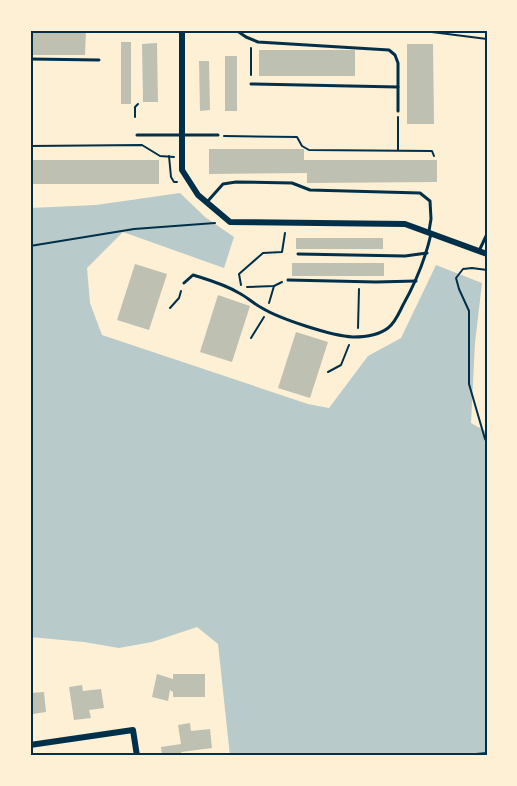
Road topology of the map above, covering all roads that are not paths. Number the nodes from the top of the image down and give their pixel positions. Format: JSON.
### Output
{"nodes":[{"id":1,"x":182,"y":30,"type":"edge"},
{"id":2,"x":236,"y":30,"type":"edge"},
{"id":3,"x":30,"y":60,"type":"edge"},
{"id":4,"x":99,"y":60,"type":"dead end"},
{"id":5,"x":251,"y":84,"type":"dead end"},
{"id":6,"x":398,"y":87,"type":"junction"},
{"id":7,"x":398,"y":111,"type":"dead end"},
{"id":8,"x":137,"y":135,"type":"dead end"},
{"id":9,"x":182,"y":135,"type":"junction"},
{"id":10,"x":218,"y":135,"type":"road end"},
{"id":11,"x":207,"y":203,"type":"junction"},
{"id":12,"x":430,"y":233,"type":"junction"},
{"id":13,"x":487,"y":234,"type":"edge"},
{"id":14,"x":479,"y":251,"type":"junction"},
{"id":15,"x":427,"y":253,"type":"junction"},
{"id":16,"x":298,"y":254,"type":"dead end"},
{"id":17,"x":487,"y":254,"type":"edge"},
{"id":18,"x":288,"y":280,"type":"dead end"},
{"id":19,"x":416,"y":281,"type":"junction"},
{"id":20,"x":184,"y":283,"type":"road end"},
{"id":21,"x":30,"y":745,"type":"edge"},
{"id":22,"x":137,"y":756,"type":"edge"}],
"edges":[{"from":1,"to":9,"type":"street"},
{"from":2,"to":6,"type":"lane"},
{"from":3,"to":4,"type":"lane"},
{"from":5,"to":6,"type":"lane"},
{"from":6,"to":7,"type":"lane"},
{"from":8,"to":9,"type":"lane"},
{"from":9,"to":10,"type":"lane"},
{"from":9,"to":11,"type":"street"},
{"from":11,"to":12,"type":"street"},
{"from":11,"to":12,"type":"lane"},
{"from":12,"to":14,"type":"street"},
{"from":12,"to":15,"type":"lane"},
{"from":13,"to":14,"type":"lane"},
{"from":14,"to":17,"type":"street"},
{"from":15,"to":16,"type":"lane"},
{"from":15,"to":19,"type":"lane"},
{"from":18,"to":19,"type":"lane"},
{"from":19,"to":20,"type":"lane"},
{"from":21,"to":22,"type":"street"}]}
